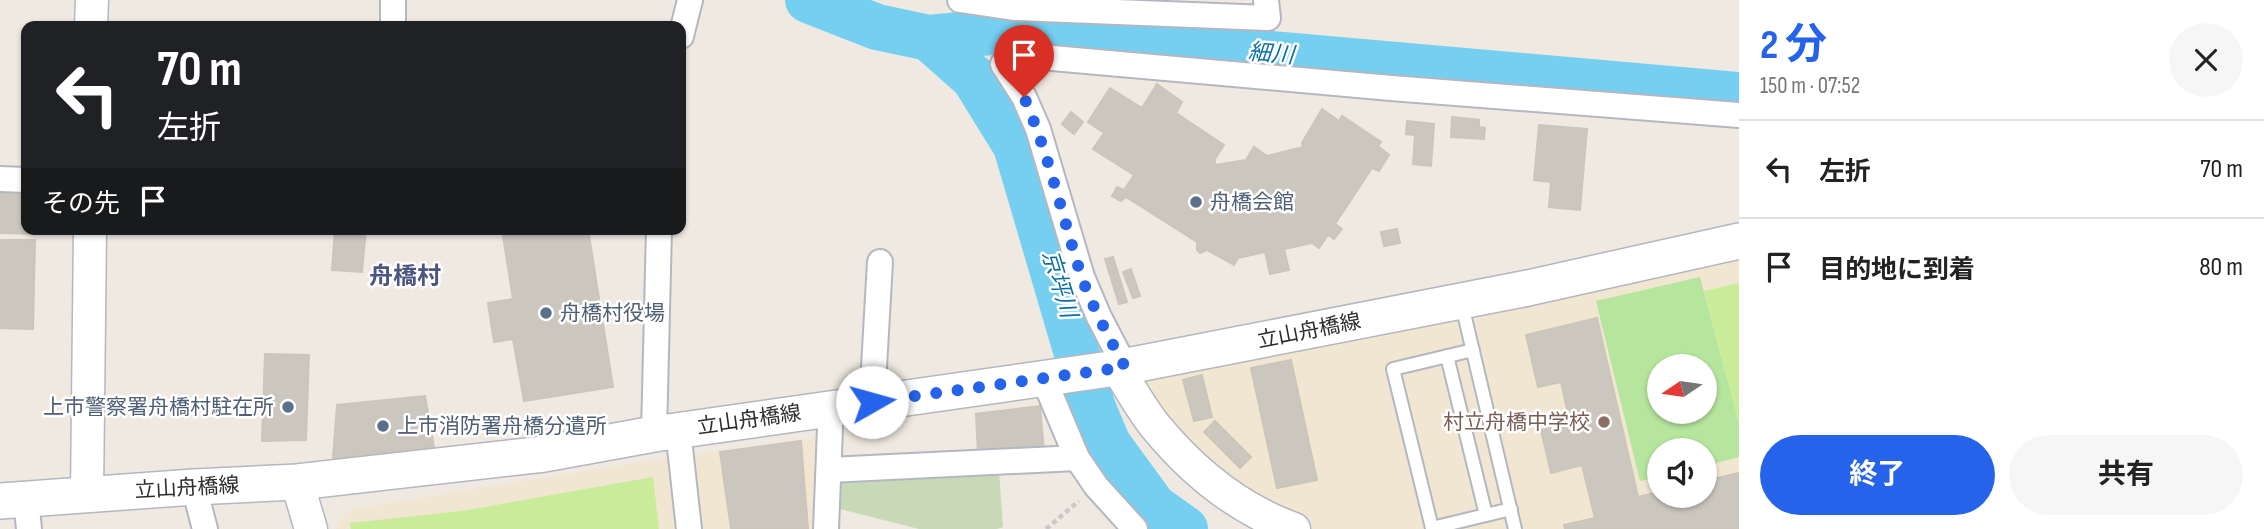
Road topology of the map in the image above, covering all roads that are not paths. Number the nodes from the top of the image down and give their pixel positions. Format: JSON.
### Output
{"nodes":[{"id":1,"x":92,"y":0,"type":"edge"},
{"id":2,"x":393,"y":0,"type":"edge"},
{"id":3,"x":690,"y":0,"type":"edge"},
{"id":4,"x":960,"y":0,"type":"edge"},
{"id":5,"x":1266,"y":0,"type":"edge"},
{"id":6,"x":92,"y":21,"type":"edge"},
{"id":7,"x":393,"y":21,"type":"edge"},
{"id":8,"x":685,"y":21,"type":"edge"},
{"id":9,"x":1739,"y":115,"type":"edge"},
{"id":10,"x":0,"y":179,"type":"edge"},
{"id":11,"x":21,"y":180,"type":"edge"},
{"id":12,"x":90,"y":235,"type":"edge"},
{"id":13,"x":659,"y":235,"type":"edge"},
{"id":14,"x":1739,"y":241,"type":"edge"},
{"id":15,"x":880,"y":262,"type":"dead end"},
{"id":16,"x":1461,"y":301,"type":"junction"},
{"id":17,"x":1473,"y":350,"type":"junction"},
{"id":18,"x":1447,"y":356,"type":"junction"},
{"id":19,"x":1121,"y":367,"type":"junction"},
{"id":20,"x":1043,"y":377,"type":"junction"},
{"id":21,"x":885,"y":401,"type":"junction"},
{"id":22,"x":828,"y":408,"type":"junction"},
{"id":23,"x":666,"y":432,"type":"junction"},
{"id":24,"x":1077,"y":458,"type":"junction"},
{"id":25,"x":829,"y":470,"type":"junction"},
{"id":26,"x":297,"y":482,"type":"junction"},
{"id":27,"x":194,"y":487,"type":"junction"},
{"id":28,"x":86,"y":494,"type":"junction"},
{"id":29,"x":1511,"y":509,"type":"junction"},
{"id":30,"x":18,"y":510,"type":"edge"},
{"id":31,"x":1486,"y":515,"type":"junction"},
{"id":32,"x":205,"y":529,"type":"edge"},
{"id":33,"x":311,"y":529,"type":"edge"},
{"id":34,"x":689,"y":529,"type":"edge"},
{"id":35,"x":826,"y":529,"type":"edge"},
{"id":36,"x":1135,"y":529,"type":"edge"},
{"id":37,"x":1294,"y":529,"type":"edge"},
{"id":38,"x":1516,"y":529,"type":"edge"}],
"edges":[{"from":1,"to":6,"type":"street"},
{"from":2,"to":7,"type":"street"},
{"from":3,"to":8,"type":"street"},
{"from":4,"to":5,"type":"street"},
{"from":9,"to":19,"type":"street"},
{"from":10,"to":11,"type":"street"},
{"from":12,"to":28,"type":"street"},
{"from":13,"to":23,"type":"street"},
{"from":14,"to":16,"type":"main road","name":"立山舟橋線"},
{"from":15,"to":21,"type":"street"},
{"from":16,"to":17,"type":"lane"},
{"from":16,"to":19,"type":"main road","name":"立山舟橋線"},
{"from":17,"to":18,"type":"lane"},
{"from":17,"to":29,"type":"lane"},
{"from":18,"to":31,"type":"lane"},
{"from":18,"to":31,"type":"lane"},
{"from":19,"to":20,"type":"main road","name":"立山舟橋線"},
{"from":19,"to":37,"type":"street"},
{"from":20,"to":21,"type":"main road","name":"立山舟橋線"},
{"from":20,"to":24,"type":"street"},
{"from":21,"to":22,"type":"main road","name":"立山舟橋線"},
{"from":22,"to":23,"type":"main road","name":"立山舟橋線"},
{"from":22,"to":25,"type":"street"},
{"from":23,"to":26,"type":"main road","name":"立山舟橋線"},
{"from":23,"to":34,"type":"street"},
{"from":24,"to":25,"type":"street"},
{"from":24,"to":36,"type":"street"},
{"from":25,"to":35,"type":"street"},
{"from":26,"to":27,"type":"main road","name":"立山舟橋線"},
{"from":26,"to":33,"type":"street"},
{"from":27,"to":28,"type":"main road","name":"立山舟橋線"},
{"from":27,"to":32,"type":"street"},
{"from":28,"to":30,"type":"main road","name":"立山舟橋線"},
{"from":29,"to":31,"type":"lane"},
{"from":29,"to":38,"type":"lane"}]}
